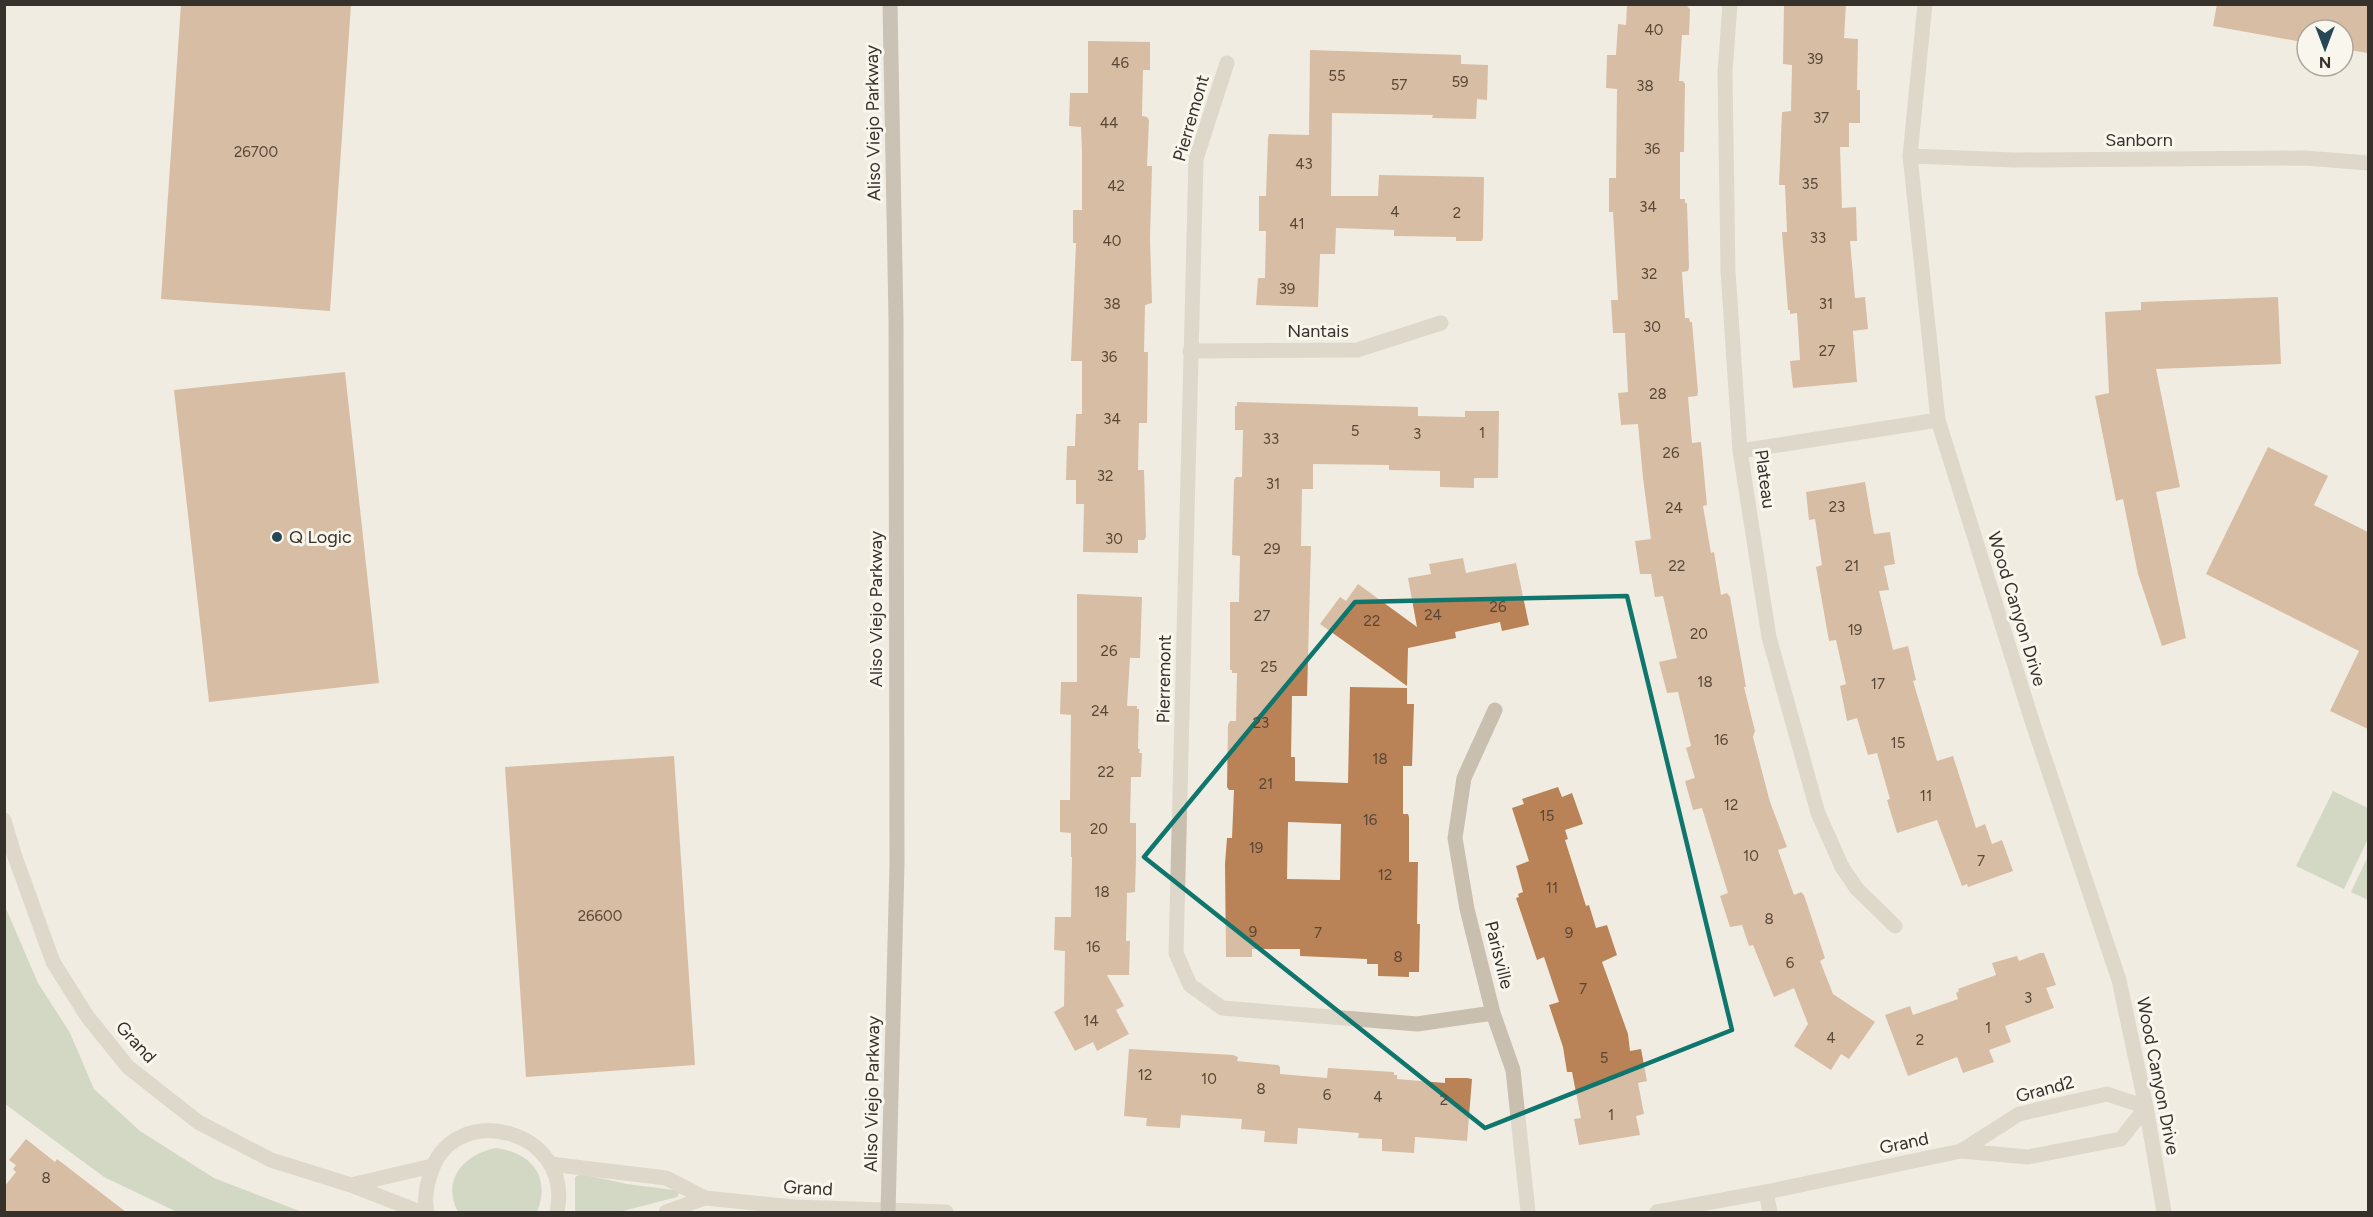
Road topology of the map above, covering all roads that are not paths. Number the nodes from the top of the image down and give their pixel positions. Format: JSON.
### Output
{"nodes":[{"id":1,"x":890,"y":4,"type":"edge"},
{"id":2,"x":1730,"y":4,"type":"edge"},
{"id":3,"x":1925,"y":4,"type":"edge"},
{"id":4,"x":1227,"y":63,"type":"dead end"},
{"id":5,"x":1910,"y":156,"type":"junction"},
{"id":6,"x":2368,"y":162,"type":"edge"},
{"id":7,"x":1442,"y":323,"type":"dead end"},
{"id":8,"x":1190,"y":351,"type":"junction"},
{"id":9,"x":1938,"y":420,"type":"junction"},
{"id":10,"x":1740,"y":451,"type":"junction"},
{"id":11,"x":1495,"y":710,"type":"dead end"},
{"id":12,"x":4,"y":820,"type":"edge"},
{"id":13,"x":1895,"y":926,"type":"dead end"},
{"id":14,"x":1493,"y":1013,"type":"junction"},
{"id":15,"x":2146,"y":1107,"type":"junction"},
{"id":16,"x":1961,"y":1151,"type":"junction"},
{"id":17,"x":550,"y":1164,"type":"junction"},
{"id":18,"x":432,"y":1166,"type":"junction"},
{"id":19,"x":351,"y":1185,"type":"junction"},
{"id":20,"x":1766,"y":1192,"type":"junction"},
{"id":21,"x":705,"y":1198,"type":"junction"},
{"id":22,"x":888,"y":1211,"type":"edge"},
{"id":23,"x":420,"y":1212,"type":"edge"},
{"id":24,"x":427,"y":1212,"type":"edge"},
{"id":25,"x":556,"y":1212,"type":"edge"},
{"id":26,"x":666,"y":1212,"type":"edge"},
{"id":27,"x":946,"y":1212,"type":"edge"},
{"id":28,"x":1528,"y":1212,"type":"edge"},
{"id":29,"x":1657,"y":1212,"type":"edge"},
{"id":30,"x":1770,"y":1212,"type":"edge"},
{"id":31,"x":2164,"y":1212,"type":"edge"}],
"edges":[{"from":1,"to":22,"type":"main road","name":"Aliso Viejo Parkway"},
{"from":2,"to":10,"type":"street","name":"Plateau"},
{"from":3,"to":5,"type":"street","name":"Wood Canyon Drive"},
{"from":4,"to":8,"type":"street","name":"Pierremont"},
{"from":5,"to":6,"type":"street","name":"Sanborn"},
{"from":5,"to":9,"type":"street","name":"Wood Canyon Drive"},
{"from":7,"to":8,"type":"street","name":"Nantais"},
{"from":8,"to":14,"type":"street","name":"Pierremont"},
{"from":9,"to":10,"type":"street"},
{"from":9,"to":15,"type":"street","name":"Wood Canyon Drive"},
{"from":10,"to":13,"type":"street","name":"Plateau"},
{"from":11,"to":14,"type":"street","name":"Parisville"},
{"from":12,"to":19,"type":"street","name":"Grand"},
{"from":14,"to":28,"type":"street","name":"Parisville"},
{"from":15,"to":16,"type":"street","name":"Grand2"},
{"from":15,"to":16,"type":"street","name":"Grand"},
{"from":15,"to":31,"type":"street","name":"Wood Canyon Drive"},
{"from":16,"to":20,"type":"street","name":"Grand"},
{"from":17,"to":18,"type":"street"},
{"from":17,"to":21,"type":"street","name":"Grand"},
{"from":17,"to":25,"type":"street"},
{"from":18,"to":19,"type":"street"},
{"from":18,"to":24,"type":"street"},
{"from":19,"to":23,"type":"street","name":"Grand"},
{"from":20,"to":29,"type":"street","name":"Grand"},
{"from":20,"to":30,"type":"street"},
{"from":21,"to":22,"type":"street","name":"Grand"},
{"from":21,"to":26,"type":"street","name":"Grand"},
{"from":22,"to":27,"type":"street","name":"Grand"}]}
